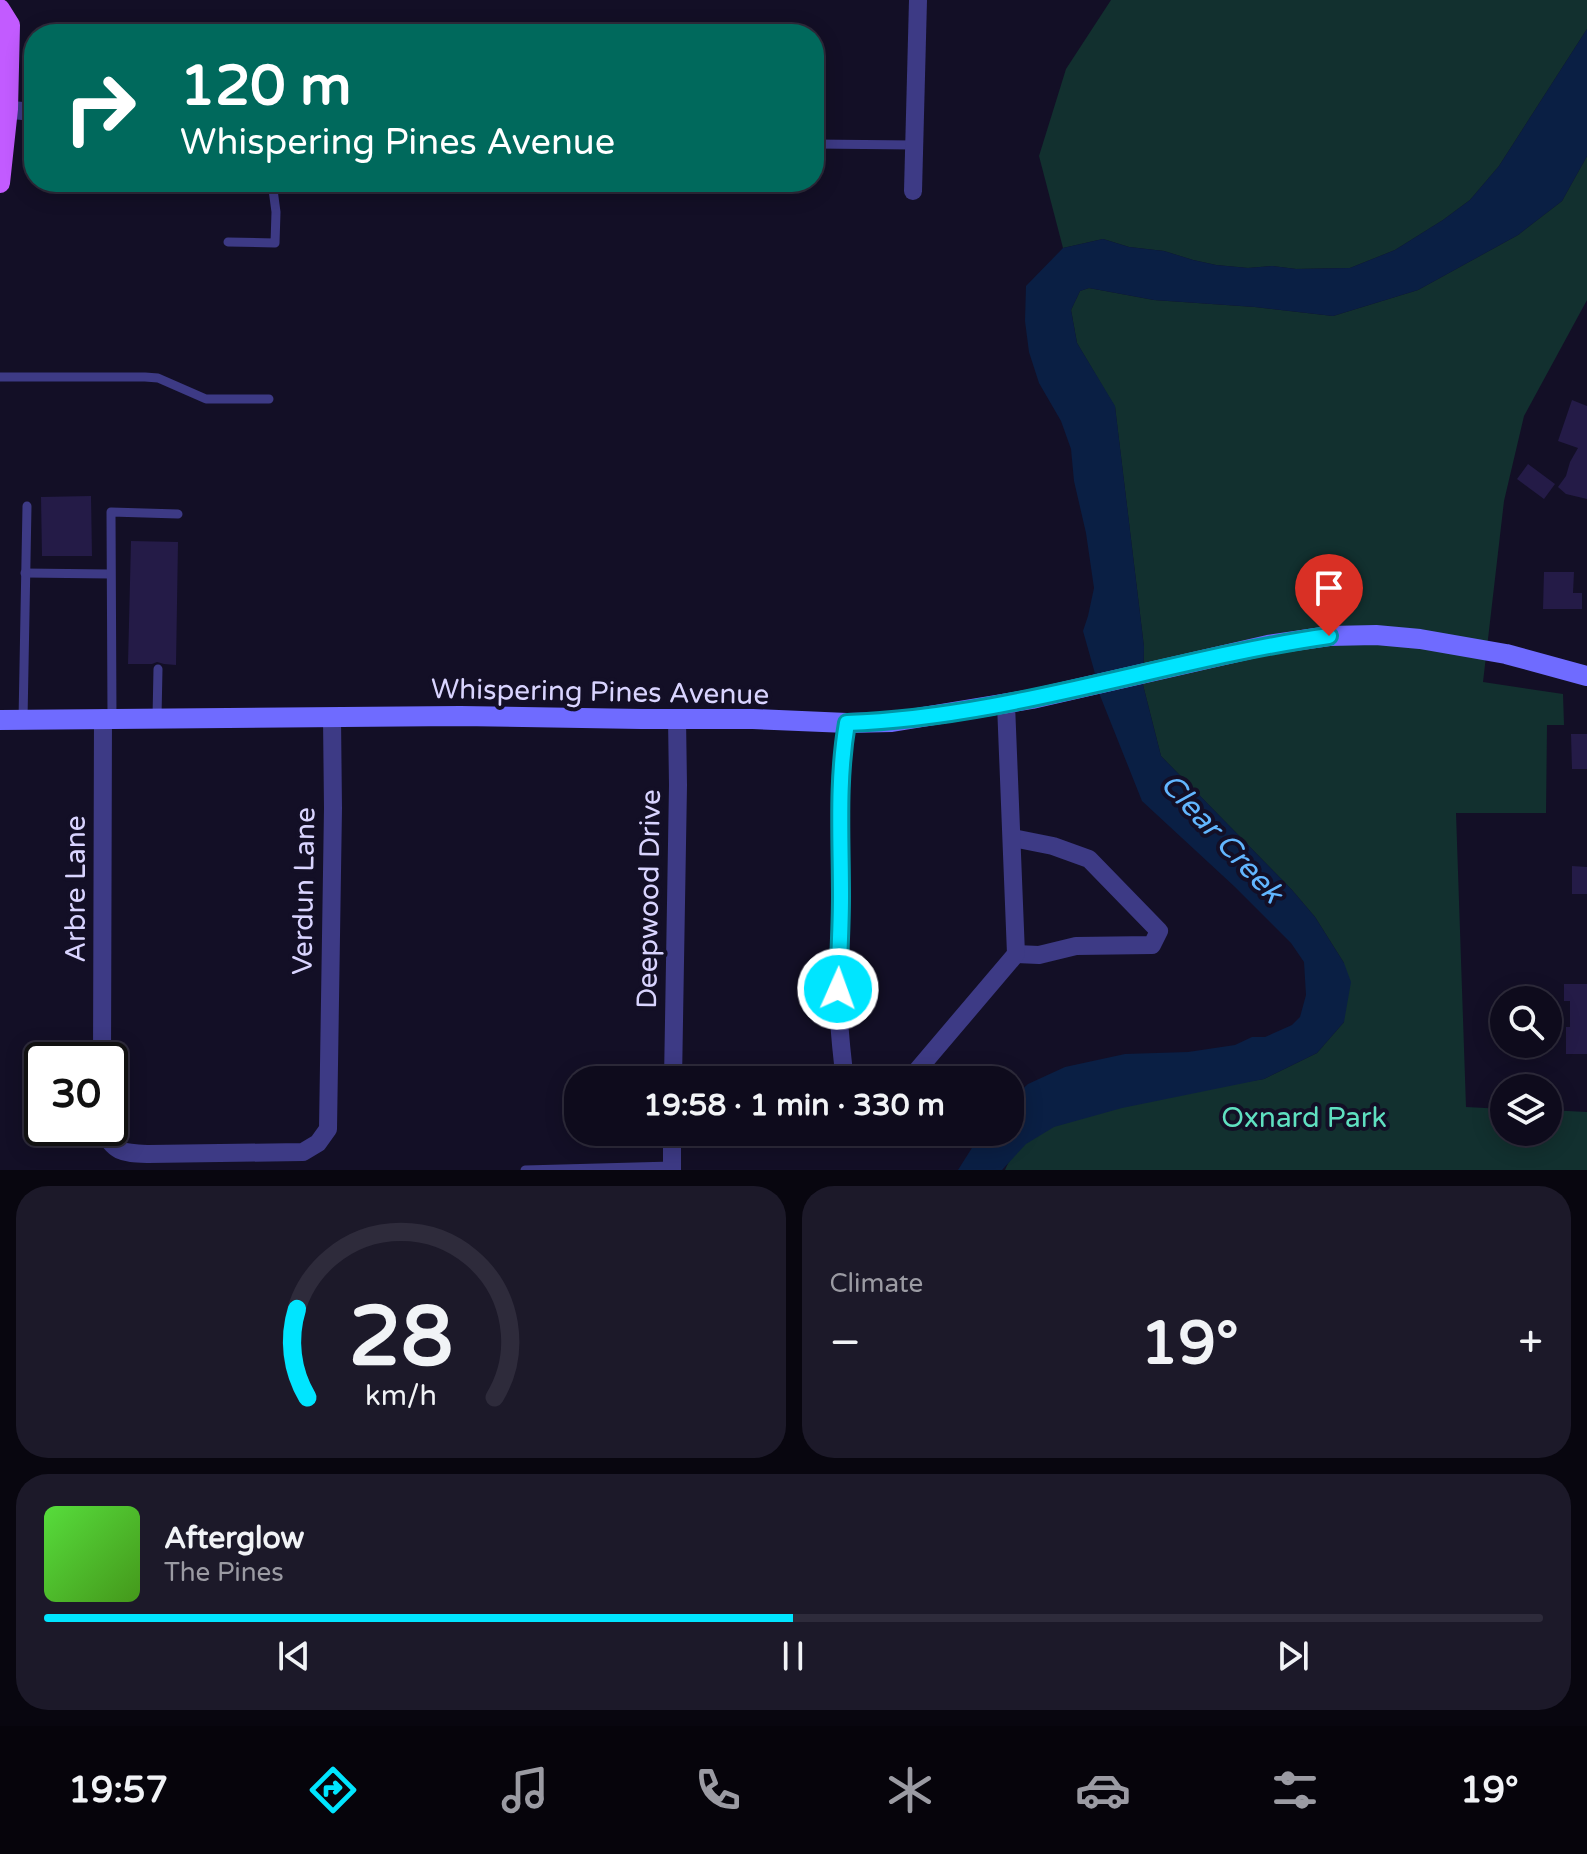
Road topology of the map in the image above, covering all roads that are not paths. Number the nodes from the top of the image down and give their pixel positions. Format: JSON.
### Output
{"nodes":[{"id":1,"x":918,"y":0,"type":"edge"},
{"id":2,"x":0,"y":9,"type":"edge"},
{"id":3,"x":4,"y":109,"type":"edge"},
{"id":4,"x":24,"y":111,"type":"edge"},
{"id":5,"x":824,"y":144,"type":"edge"},
{"id":6,"x":914,"y":145,"type":"junction"},
{"id":7,"x":0,"y":183,"type":"edge"},
{"id":8,"x":913,"y":191,"type":"dead end"},
{"id":9,"x":273,"y":192,"type":"edge"},
{"id":10,"x":228,"y":242,"type":"dead end"},
{"id":11,"x":0,"y":377,"type":"edge"},
{"id":12,"x":269,"y":399,"type":"dead end"},
{"id":13,"x":27,"y":506,"type":"dead end"},
{"id":14,"x":178,"y":514,"type":"dead end"},
{"id":15,"x":25,"y":573,"type":"junction"},
{"id":16,"x":110,"y":574,"type":"junction"},
{"id":17,"x":158,"y":669,"type":"dead end"},
{"id":18,"x":1587,"y":676,"type":"edge"},
{"id":19,"x":1006,"y":704,"type":"junction"},
{"id":20,"x":157,"y":717,"type":"junction"},
{"id":21,"x":107,"y":718,"type":"junction"},
{"id":22,"x":332,"y":718,"type":"junction"},
{"id":23,"x":677,"y":718,"type":"junction"},
{"id":24,"x":0,"y":720,"type":"edge"},
{"id":25,"x":23,"y":720,"type":"junction"},
{"id":26,"x":847,"y":723,"type":"junction"},
{"id":27,"x":1013,"y":838,"type":"junction"},
{"id":28,"x":1016,"y":954,"type":"junction"},
{"id":29,"x":102,"y":1042,"type":"edge"},
{"id":30,"x":673,"y":1066,"type":"edge"},
{"id":31,"x":843,"y":1066,"type":"edge"},
{"id":32,"x":921,"y":1066,"type":"edge"},
{"id":33,"x":114,"y":1146,"type":"edge"},
{"id":34,"x":672,"y":1146,"type":"edge"},
{"id":35,"x":672,"y":1168,"type":"edge"},
{"id":36,"x":638,"y":1169,"type":"edge"},
{"id":37,"x":525,"y":1170,"type":"edge"}],
"edges":[{"from":1,"to":6,"type":"street"},
{"from":2,"to":3,"type":"main road"},
{"from":3,"to":4,"type":"street"},
{"from":3,"to":7,"type":"main road"},
{"from":5,"to":6,"type":"lane"},
{"from":6,"to":8,"type":"street"},
{"from":9,"to":10,"type":"lane"},
{"from":11,"to":12,"type":"lane"},
{"from":13,"to":15,"type":"lane"},
{"from":14,"to":16,"type":"lane"},
{"from":15,"to":16,"type":"lane"},
{"from":15,"to":25,"type":"lane"},
{"from":16,"to":21,"type":"lane"},
{"from":17,"to":20,"type":"lane"},
{"from":18,"to":19,"type":"main road","name":"Whispering Pines Avenue"},
{"from":19,"to":26,"type":"main road","name":"Whispering Pines Avenue"},
{"from":19,"to":27,"type":"street"},
{"from":20,"to":21,"type":"main road","name":"Whispering Pines Avenue"},
{"from":20,"to":22,"type":"main road","name":"Whispering Pines Avenue"},
{"from":21,"to":25,"type":"main road","name":"Whispering Pines Avenue"},
{"from":21,"to":29,"type":"street","name":"Arbre Lane"},
{"from":22,"to":23,"type":"main road","name":"Whispering Pines Avenue"},
{"from":22,"to":33,"type":"street","name":"Verdun Lane"},
{"from":23,"to":26,"type":"main road","name":"Whispering Pines Avenue"},
{"from":23,"to":30,"type":"street","name":"Deepwood Drive"},
{"from":24,"to":25,"type":"main road","name":"Whispering Pines Avenue"},
{"from":26,"to":31,"type":"street"},
{"from":27,"to":28,"type":"street"},
{"from":27,"to":28,"type":"street"},
{"from":28,"to":32,"type":"street"},
{"from":34,"to":35,"type":"street"},
{"from":35,"to":36,"type":"lane"},
{"from":36,"to":37,"type":"lane"}]}
